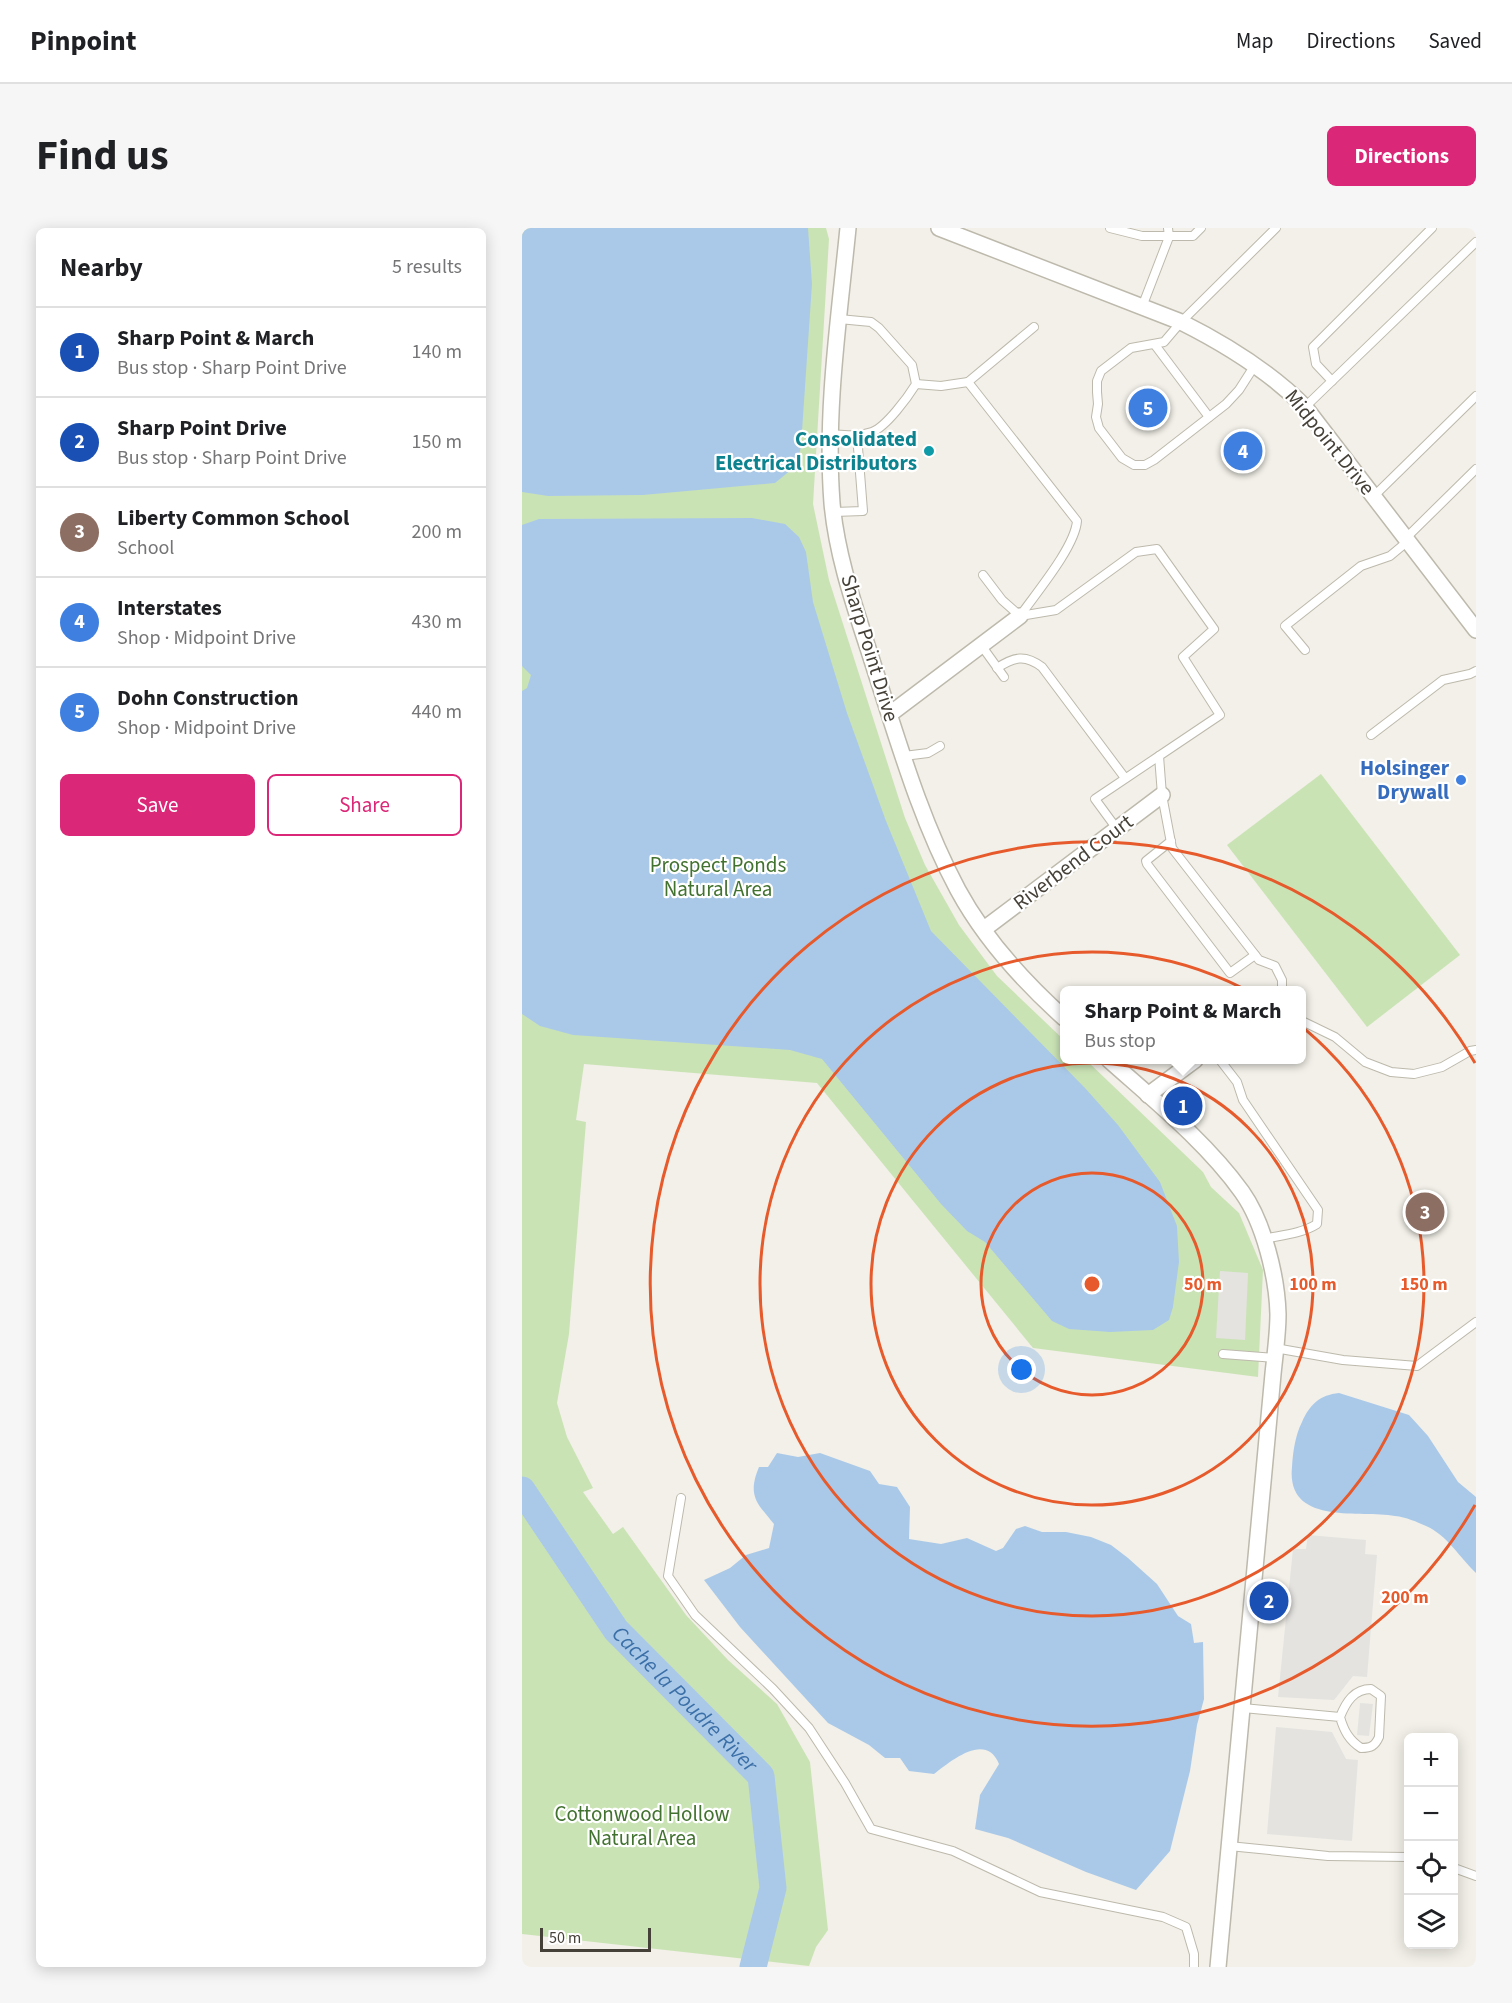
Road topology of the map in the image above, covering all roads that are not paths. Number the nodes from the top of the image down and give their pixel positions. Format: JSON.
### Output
{"nodes":[{"id":1,"x":848,"y":228,"type":"edge"},
{"id":2,"x":939,"y":228,"type":"edge"},
{"id":3,"x":1110,"y":228,"type":"edge"},
{"id":4,"x":1201,"y":228,"type":"edge"},
{"id":5,"x":1276,"y":228,"type":"edge"},
{"id":6,"x":1432,"y":228,"type":"edge"},
{"id":7,"x":1168,"y":232,"type":"edge"},
{"id":8,"x":1476,"y":242,"type":"edge"},
{"id":9,"x":1142,"y":307,"type":"junction"},
{"id":10,"x":839,"y":319,"type":"junction"},
{"id":11,"x":1181,"y":322,"type":"junction"},
{"id":12,"x":1034,"y":327,"type":"dead end"},
{"id":13,"x":1155,"y":345,"type":"junction"},
{"id":14,"x":1255,"y":365,"type":"junction"},
{"id":15,"x":1332,"y":381,"type":"junction"},
{"id":16,"x":968,"y":382,"type":"junction"},
{"id":17,"x":915,"y":384,"type":"junction"},
{"id":18,"x":1476,"y":396,"type":"edge"},
{"id":19,"x":1305,"y":407,"type":"junction"},
{"id":20,"x":1209,"y":417,"type":"junction"},
{"id":21,"x":830,"y":434,"type":"junction"},
{"id":22,"x":857,"y":435,"type":"junction"},
{"id":23,"x":1476,"y":469,"type":"edge"},
{"id":24,"x":1374,"y":496,"type":"junction"},
{"id":25,"x":834,"y":512,"type":"junction"},
{"id":26,"x":1407,"y":540,"type":"junction"},
{"id":27,"x":983,"y":575,"type":"dead end"},
{"id":28,"x":1020,"y":616,"type":"junction"},
{"id":29,"x":1476,"y":630,"type":"edge"},
{"id":30,"x":981,"y":645,"type":"junction"},
{"id":31,"x":1305,"y":650,"type":"dead end"},
{"id":32,"x":997,"y":668,"type":"junction"},
{"id":33,"x":1476,"y":671,"type":"edge"},
{"id":34,"x":1004,"y":677,"type":"dead end"},
{"id":35,"x":890,"y":714,"type":"junction"},
{"id":36,"x":1371,"y":735,"type":"dead end"},
{"id":37,"x":940,"y":746,"type":"dead end"},
{"id":38,"x":904,"y":756,"type":"junction"},
{"id":39,"x":1158,"y":756,"type":"junction"},
{"id":40,"x":1125,"y":778,"type":"junction"},
{"id":41,"x":1162,"y":795,"type":"junction"},
{"id":42,"x":1117,"y":829,"type":"junction"},
{"id":43,"x":1171,"y":841,"type":"junction"},
{"id":44,"x":984,"y":929,"type":"junction"},
{"id":45,"x":1255,"y":955,"type":"junction"},
{"id":46,"x":1282,"y":986,"type":"edge"},
{"id":47,"x":1060,"y":1014,"type":"edge"},
{"id":48,"x":1306,"y":1023,"type":"edge"},
{"id":49,"x":1476,"y":1050,"type":"edge"},
{"id":50,"x":1116,"y":1064,"type":"edge"},
{"id":51,"x":1188,"y":1064,"type":"edge"},
{"id":52,"x":1224,"y":1064,"type":"edge"},
{"id":53,"x":1148,"y":1095,"type":"junction"},
{"id":54,"x":1263,"y":1239,"type":"junction"},
{"id":55,"x":1476,"y":1322,"type":"edge"},
{"id":56,"x":1223,"y":1354,"type":"dead end"},
{"id":57,"x":1275,"y":1354,"type":"junction"},
{"id":58,"x":681,"y":1498,"type":"dead end"},
{"id":59,"x":1243,"y":1708,"type":"junction"},
{"id":60,"x":1340,"y":1717,"type":"junction"},
{"id":61,"x":1230,"y":1846,"type":"junction"},
{"id":62,"x":1404,"y":1857,"type":"edge"},
{"id":63,"x":1458,"y":1869,"type":"edge"},
{"id":64,"x":1476,"y":1876,"type":"edge"},
{"id":65,"x":1194,"y":1967,"type":"edge"},
{"id":66,"x":1218,"y":1967,"type":"edge"}],
"edges":[{"from":1,"to":10,"type":"street","name":"Sharp Point Drive"},
{"from":2,"to":9,"type":"street","name":"Midpoint Drive"},
{"from":3,"to":7,"type":"lane"},
{"from":4,"to":7,"type":"lane"},
{"from":5,"to":11,"type":"lane"},
{"from":6,"to":15,"type":"lane"},
{"from":7,"to":9,"type":"lane"},
{"from":8,"to":15,"type":"lane"},
{"from":9,"to":11,"type":"street","name":"Midpoint Drive"},
{"from":10,"to":17,"type":"lane"},
{"from":10,"to":21,"type":"street","name":"Sharp Point Drive"},
{"from":11,"to":13,"type":"lane"},
{"from":11,"to":14,"type":"street","name":"Midpoint Drive"},
{"from":12,"to":16,"type":"lane"},
{"from":13,"to":20,"type":"lane"},
{"from":13,"to":20,"type":"lane"},
{"from":14,"to":19,"type":"street","name":"Midpoint Drive"},
{"from":14,"to":20,"type":"lane"},
{"from":15,"to":19,"type":"lane"},
{"from":16,"to":17,"type":"lane"},
{"from":16,"to":28,"type":"lane"},
{"from":17,"to":22,"type":"lane"},
{"from":18,"to":24,"type":"lane"},
{"from":19,"to":24,"type":"street","name":"Midpoint Drive"},
{"from":21,"to":22,"type":"lane"},
{"from":21,"to":25,"type":"street","name":"Sharp Point Drive"},
{"from":22,"to":25,"type":"lane"},
{"from":23,"to":26,"type":"lane"},
{"from":24,"to":26,"type":"street","name":"Midpoint Drive"},
{"from":25,"to":35,"type":"street","name":"Sharp Point Drive"},
{"from":26,"to":29,"type":"street","name":"Midpoint Drive"},
{"from":26,"to":31,"type":"lane"},
{"from":27,"to":28,"type":"lane"},
{"from":28,"to":30,"type":"street"},
{"from":28,"to":39,"type":"lane"},
{"from":30,"to":32,"type":"lane"},
{"from":30,"to":35,"type":"street"},
{"from":32,"to":34,"type":"lane"},
{"from":32,"to":40,"type":"lane"},
{"from":33,"to":36,"type":"lane"},
{"from":35,"to":38,"type":"street","name":"Sharp Point Drive"},
{"from":37,"to":38,"type":"lane"},
{"from":38,"to":44,"type":"street","name":"Sharp Point Drive"},
{"from":39,"to":40,"type":"lane"},
{"from":39,"to":41,"type":"lane"},
{"from":40,"to":42,"type":"lane"},
{"from":41,"to":42,"type":"street","name":"Riverbend Court"},
{"from":41,"to":43,"type":"lane"},
{"from":42,"to":44,"type":"street","name":"Riverbend Court"},
{"from":43,"to":45,"type":"lane"},
{"from":43,"to":45,"type":"lane"},
{"from":44,"to":47,"type":"street","name":"Sharp Point Drive"},
{"from":45,"to":46,"type":"lane"},
{"from":48,"to":49,"type":"lane"},
{"from":50,"to":53,"type":"street"},
{"from":51,"to":53,"type":"street"},
{"from":52,"to":54,"type":"lane"},
{"from":53,"to":54,"type":"street"},
{"from":54,"to":57,"type":"street"},
{"from":55,"to":57,"type":"lane"},
{"from":56,"to":57,"type":"lane"},
{"from":57,"to":59,"type":"street"},
{"from":58,"to":65,"type":"lane"},
{"from":59,"to":60,"type":"lane"},
{"from":59,"to":61,"type":"street"},
{"from":60,"to":60,"type":"lane"},
{"from":61,"to":62,"type":"lane"},
{"from":61,"to":66,"type":"street"},
{"from":63,"to":64,"type":"lane"}]}
